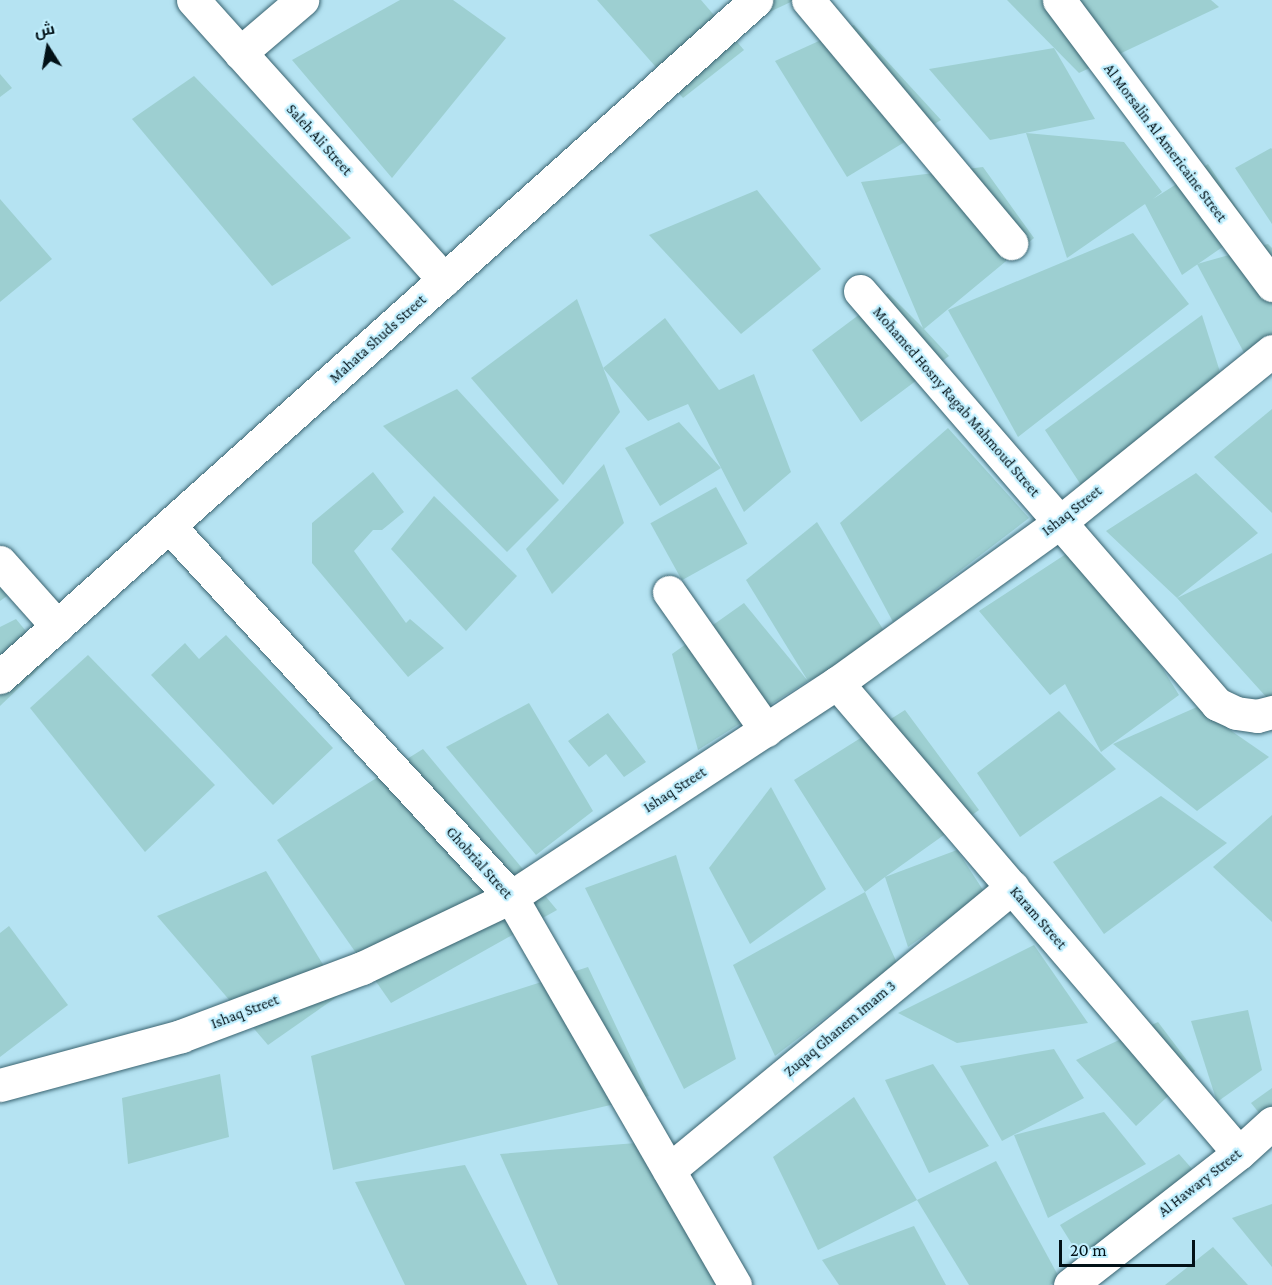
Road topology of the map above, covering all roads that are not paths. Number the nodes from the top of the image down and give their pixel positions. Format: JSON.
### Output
{"nodes":[{"id":1,"x":193,"y":0,"type":"edge"},
{"id":2,"x":302,"y":0,"type":"edge"},
{"id":3,"x":756,"y":0,"type":"edge"},
{"id":4,"x":808,"y":0,"type":"edge"},
{"id":5,"x":1059,"y":0,"type":"edge"},
{"id":6,"x":240,"y":52,"type":"junction"},
{"id":7,"x":1011,"y":243,"type":"dead end"},
{"id":8,"x":444,"y":280,"type":"junction"},
{"id":9,"x":1272,"y":285,"type":"edge"},
{"id":10,"x":860,"y":291,"type":"dead end"},
{"id":11,"x":1272,"y":351,"type":"edge"},
{"id":12,"x":1060,"y":522,"type":"junction"},
{"id":13,"x":169,"y":526,"type":"junction"},
{"id":14,"x":0,"y":562,"type":"edge"},
{"id":15,"x":669,"y":592,"type":"dead end"},
{"id":16,"x":57,"y":626,"type":"junction"},
{"id":17,"x":0,"y":677,"type":"edge"},
{"id":18,"x":837,"y":684,"type":"junction"},
{"id":19,"x":1272,"y":712,"type":"edge"},
{"id":20,"x":766,"y":730,"type":"junction"},
{"id":21,"x":1012,"y":887,"type":"junction"},
{"id":22,"x":511,"y":897,"type":"junction"},
{"id":23,"x":0,"y":1085,"type":"edge"},
{"id":24,"x":1272,"y":1123,"type":"edge"},
{"id":25,"x":1239,"y":1153,"type":"junction"},
{"id":26,"x":669,"y":1170,"type":"junction"},
{"id":27,"x":735,"y":1285,"type":"edge"},
{"id":28,"x":1070,"y":1285,"type":"edge"}],
"edges":[{"from":1,"to":6,"type":"street","name":"Saleh Ali Street"},
{"from":2,"to":6,"type":"street"},
{"from":3,"to":8,"type":"street","name":"Mahata Shuds Street"},
{"from":4,"to":7,"type":"street"},
{"from":5,"to":9,"type":"street","name":"Al Morsalin Al Americaine Street"},
{"from":6,"to":8,"type":"street","name":"Saleh Ali Street"},
{"from":8,"to":13,"type":"street","name":"Mahata Shuds Street"},
{"from":10,"to":12,"type":"street","name":"Mohamed Hosny Ragab Mahmoud Street"},
{"from":11,"to":12,"type":"street","name":"Ishaq Street"},
{"from":12,"to":18,"type":"street","name":"Ishaq Street"},
{"from":12,"to":19,"type":"street","name":"Mohamed Hosny Ragab Mahmoud Street"},
{"from":13,"to":16,"type":"street","name":"Mahata Shuds Street"},
{"from":13,"to":22,"type":"street","name":"Ghobrial Street"},
{"from":14,"to":16,"type":"street"},
{"from":15,"to":20,"type":"street"},
{"from":16,"to":17,"type":"street","name":"Mahata Shuds Street"},
{"from":18,"to":20,"type":"street","name":"Ishaq Street"},
{"from":18,"to":21,"type":"street","name":"Karam Street"},
{"from":20,"to":22,"type":"street","name":"Ishaq Street"},
{"from":21,"to":25,"type":"street","name":"Karam Street"},
{"from":21,"to":26,"type":"street","name":"Zuqaq Ghanem Imam 3"},
{"from":22,"to":23,"type":"street","name":"Ishaq Street"},
{"from":22,"to":26,"type":"street","name":"Ghobrial Street"},
{"from":24,"to":25,"type":"street","name":"Al Hawary Street"},
{"from":25,"to":28,"type":"street","name":"Al Hawary Street"},
{"from":26,"to":27,"type":"street","name":"Ghobrial Street"}]}
